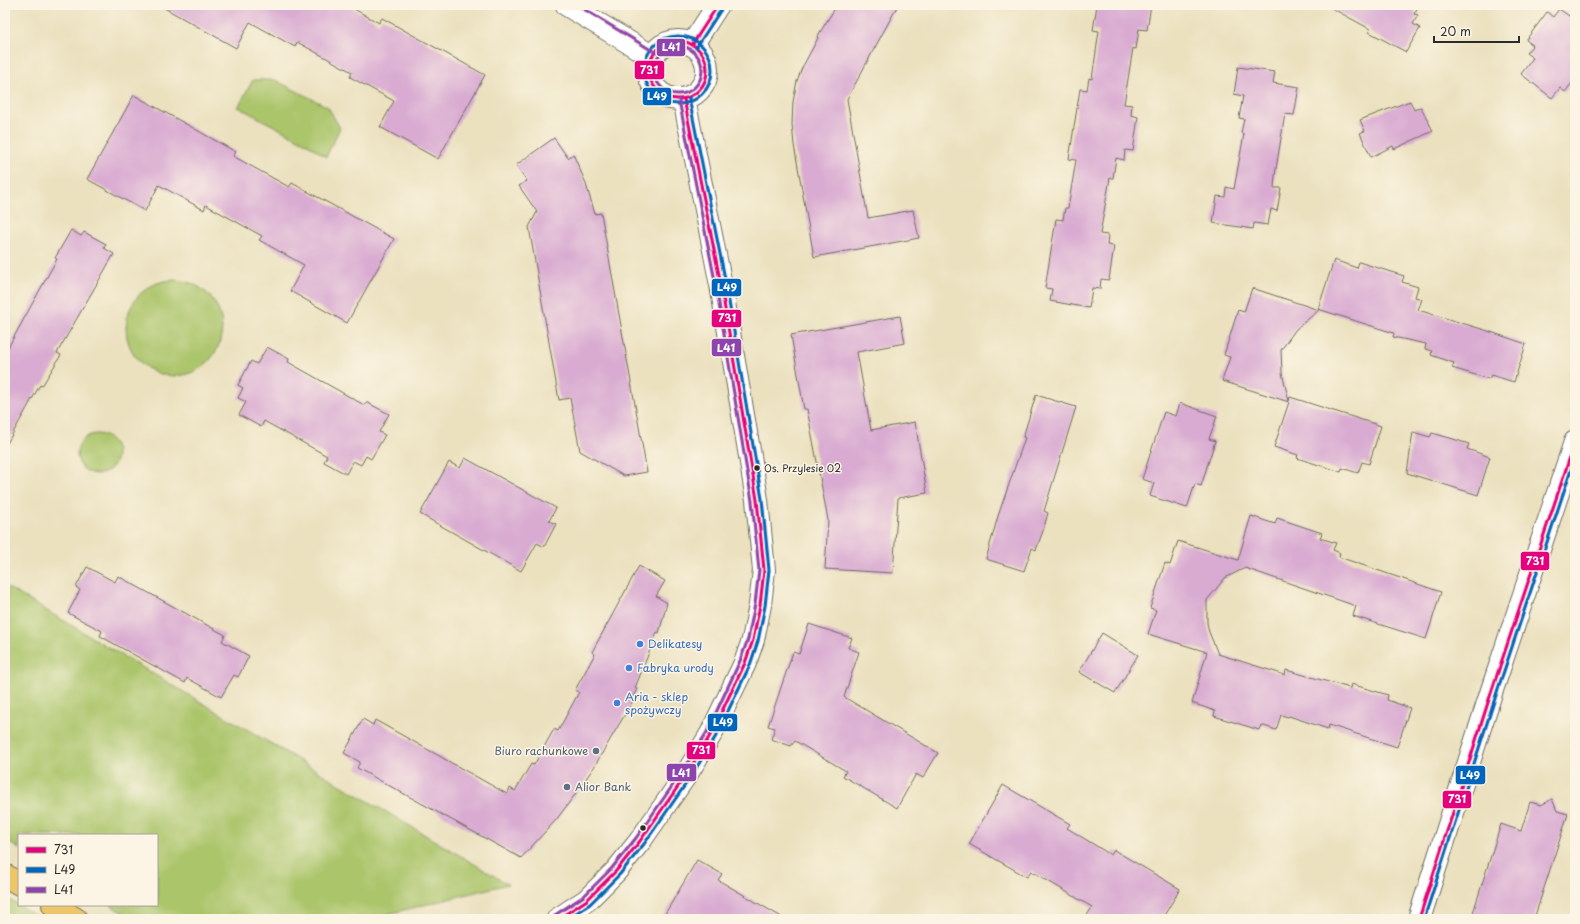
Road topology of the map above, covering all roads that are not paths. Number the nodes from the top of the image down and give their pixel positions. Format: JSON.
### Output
{"nodes":[{"id":1,"x":567,"y":5,"type":"edge"},
{"id":2,"x":718,"y":5,"type":"edge"},
{"id":3,"x":692,"y":45,"type":"junction"},
{"id":4,"x":653,"y":57,"type":"junction"},
{"id":5,"x":684,"y":99,"type":"junction"},
{"id":6,"x":1575,"y":442,"type":"edge"},
{"id":7,"x":5,"y":876,"type":"edge"},
{"id":8,"x":18,"y":883,"type":"edge"},
{"id":9,"x":55,"y":906,"type":"edge"},
{"id":10,"x":76,"y":919,"type":"edge"},
{"id":11,"x":558,"y":919,"type":"edge"},
{"id":12,"x":1419,"y":919,"type":"edge"}],
"edges":[{"from":1,"to":4,"type":"street"},
{"from":2,"to":3,"type":"street"},
{"from":3,"to":4,"type":"street"},
{"from":3,"to":5,"type":"street"},
{"from":4,"to":5,"type":"street"},
{"from":5,"to":11,"type":"street"},
{"from":6,"to":12,"type":"street"},
{"from":7,"to":8,"type":"main road"},
{"from":9,"to":10,"type":"main road"}]}
